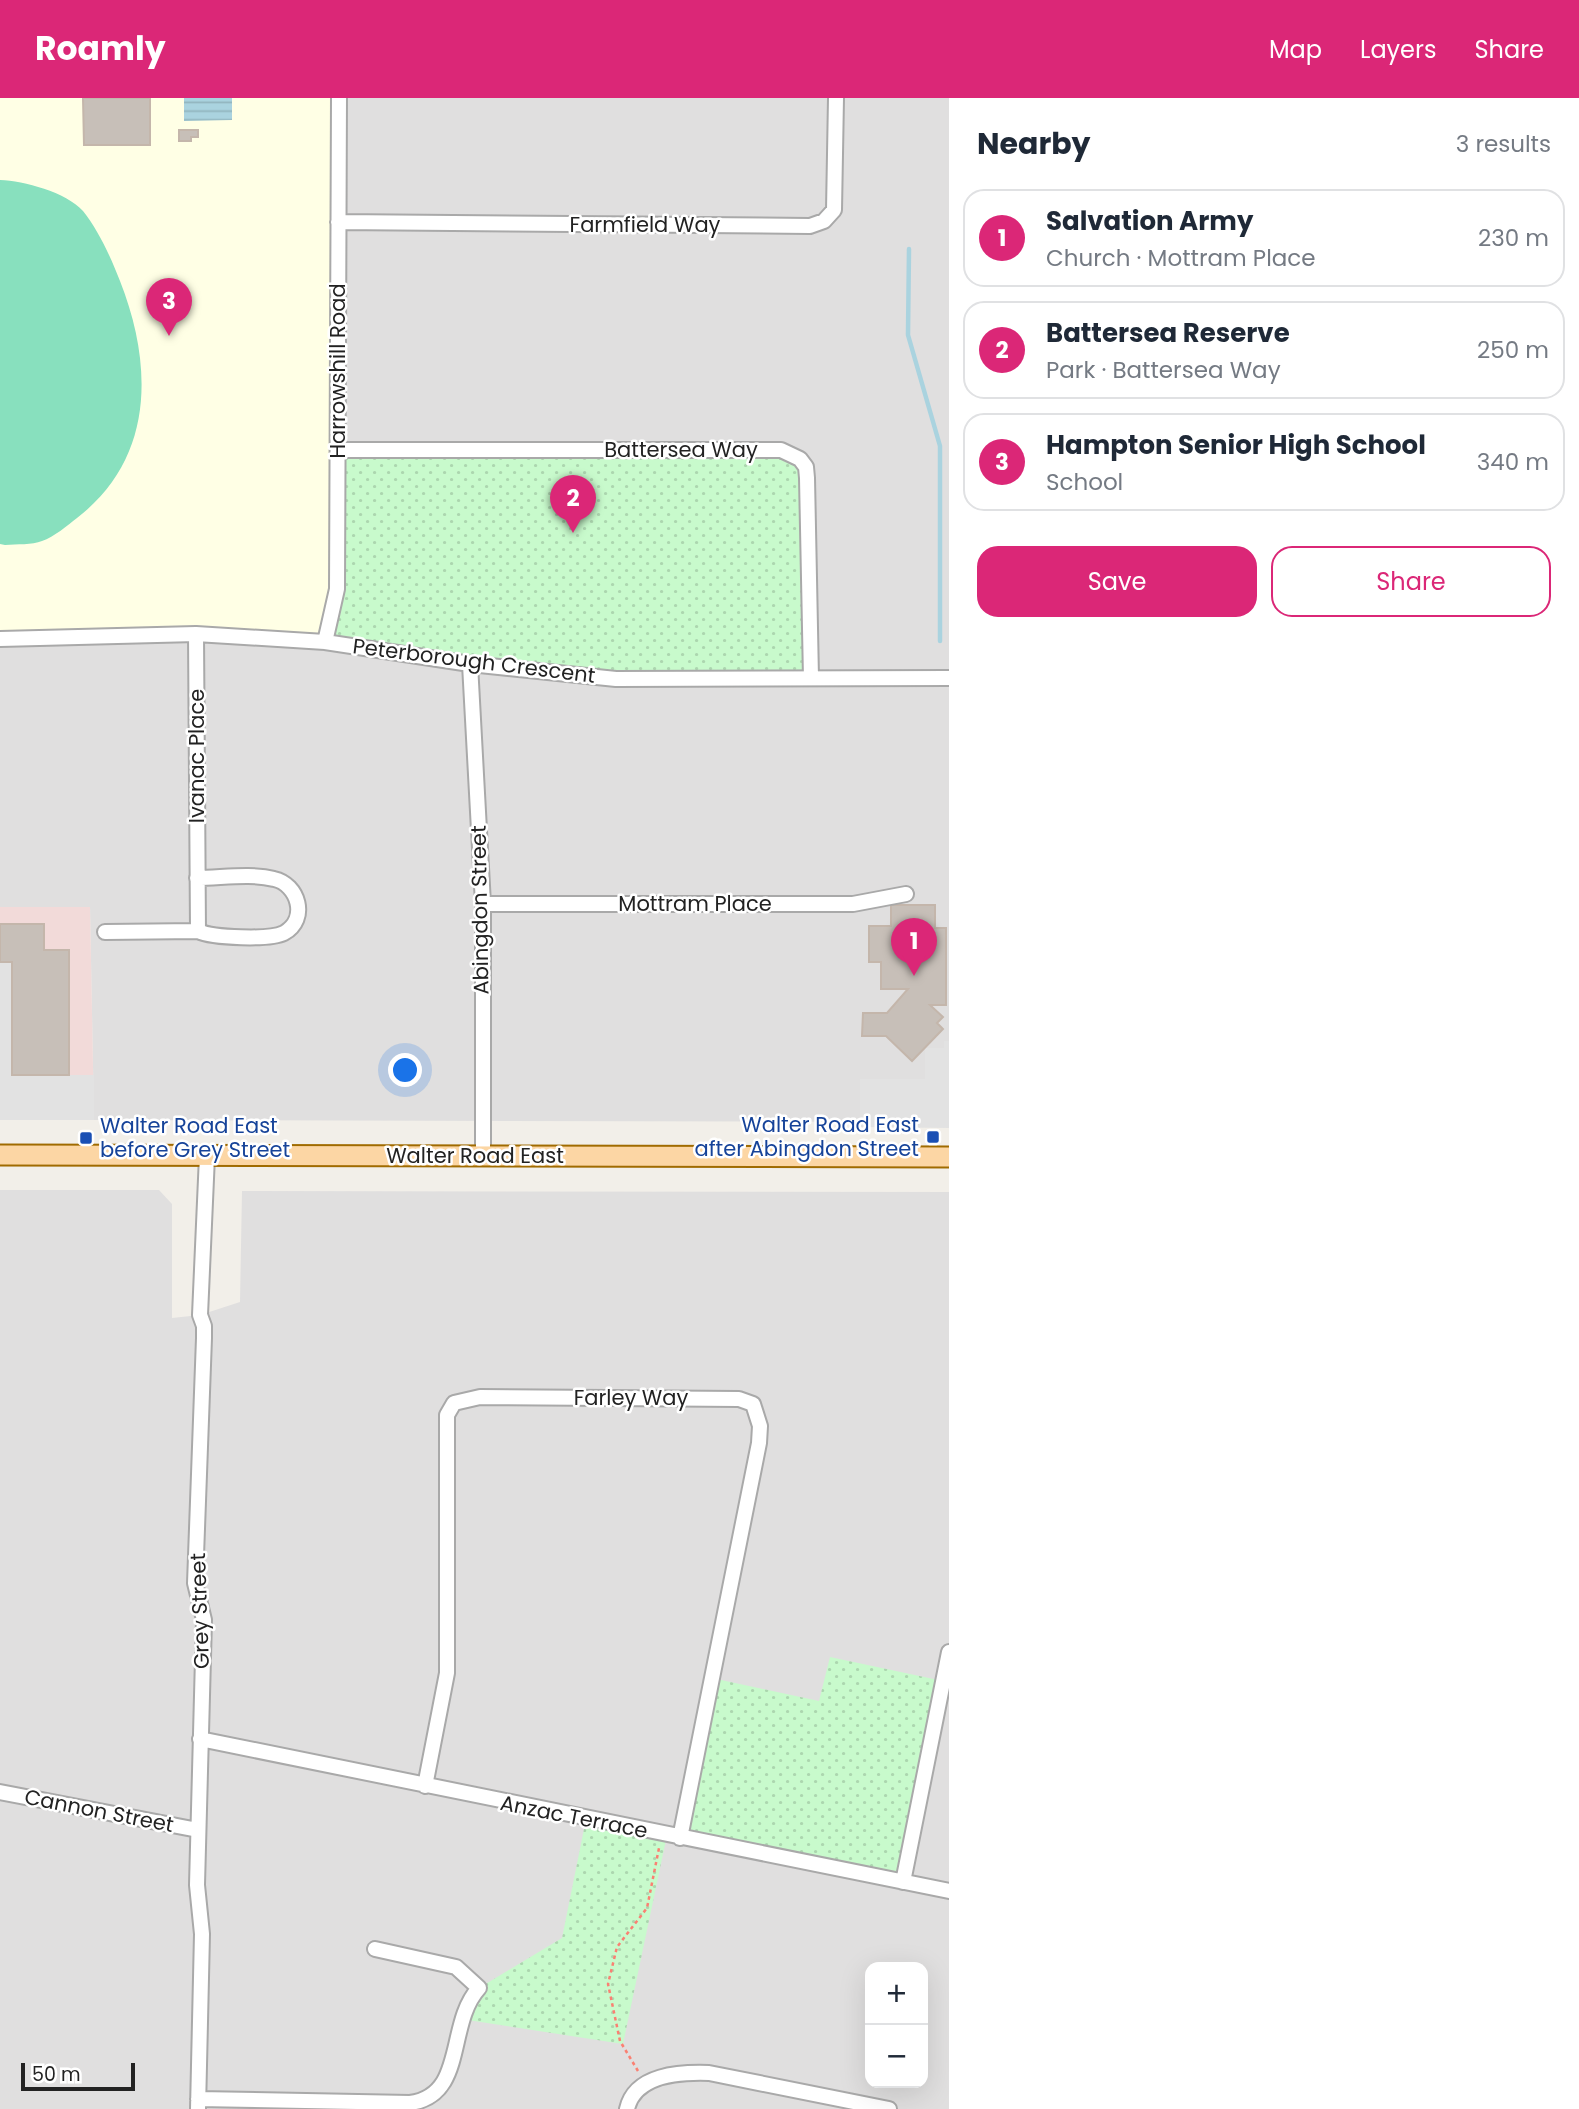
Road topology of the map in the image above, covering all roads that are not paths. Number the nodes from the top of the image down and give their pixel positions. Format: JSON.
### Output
{"nodes":[{"id":1,"x":339,"y":98,"type":"edge"},
{"id":2,"x":836,"y":98,"type":"edge"},
{"id":3,"x":338,"y":222,"type":"junction"},
{"id":4,"x":338,"y":450,"type":"junction"},
{"id":5,"x":196,"y":634,"type":"junction"},
{"id":6,"x":0,"y":639,"type":"edge"},
{"id":7,"x":325,"y":642,"type":"junction"},
{"id":8,"x":470,"y":664,"type":"junction"},
{"id":9,"x":811,"y":678,"type":"junction"},
{"id":10,"x":949,"y":678,"type":"edge"},
{"id":11,"x":197,"y":878,"type":"junction"},
{"id":12,"x":906,"y":894,"type":"dead end"},
{"id":13,"x":483,"y":904,"type":"junction"},
{"id":14,"x":198,"y":931,"type":"junction"},
{"id":15,"x":104,"y":932,"type":"dead end"},
{"id":16,"x":0,"y":1156,"type":"edge"},
{"id":17,"x":208,"y":1156,"type":"junction"},
{"id":18,"x":483,"y":1156,"type":"junction"},
{"id":19,"x":949,"y":1157,"type":"edge"},
{"id":20,"x":949,"y":1652,"type":"edge"},
{"id":21,"x":200,"y":1739,"type":"junction"},
{"id":22,"x":425,"y":1786,"type":"junction"},
{"id":23,"x":0,"y":1792,"type":"edge"},
{"id":24,"x":198,"y":1830,"type":"junction"},
{"id":25,"x":680,"y":1838,"type":"junction"},
{"id":26,"x":903,"y":1882,"type":"junction"},
{"id":27,"x":949,"y":1891,"type":"edge"},
{"id":28,"x":375,"y":1949,"type":"dead end"},
{"id":29,"x":198,"y":2104,"type":"edge"},
{"id":30,"x":627,"y":2109,"type":"edge"},
{"id":31,"x":890,"y":2109,"type":"edge"}],
"edges":[{"from":1,"to":3,"type":"street","name":"Harrowshill Road"},
{"from":2,"to":3,"type":"street","name":"Farmfield Way"},
{"from":3,"to":4,"type":"street","name":"Harrowshill Road"},
{"from":4,"to":7,"type":"street","name":"Harrowshill Road"},
{"from":4,"to":9,"type":"street","name":"Battersea Way"},
{"from":5,"to":6,"type":"street","name":"Peterborough Crescent"},
{"from":5,"to":7,"type":"street","name":"Peterborough Crescent"},
{"from":5,"to":11,"type":"street","name":"Ivanac Place"},
{"from":7,"to":8,"type":"street","name":"Peterborough Crescent"},
{"from":8,"to":9,"type":"street","name":"Peterborough Crescent"},
{"from":8,"to":13,"type":"street","name":"Abingdon Street"},
{"from":9,"to":10,"type":"street","name":"Peterborough Crescent"},
{"from":11,"to":14,"type":"street","name":"Ivanac Place"},
{"from":11,"to":14,"type":"street"},
{"from":12,"to":13,"type":"street","name":"Mottram Place"},
{"from":13,"to":18,"type":"street","name":"Abingdon Street"},
{"from":14,"to":15,"type":"street"},
{"from":16,"to":17,"type":"main road","name":"Walter Road East"},
{"from":17,"to":18,"type":"main road","name":"Walter Road East"},
{"from":17,"to":21,"type":"street","name":"Grey Street"},
{"from":18,"to":19,"type":"main road","name":"Walter Road East"},
{"from":20,"to":26,"type":"street"},
{"from":21,"to":22,"type":"street","name":"Anzac Terrace"},
{"from":21,"to":24,"type":"street","name":"Grey Street"},
{"from":22,"to":25,"type":"street","name":"Anzac Terrace"},
{"from":22,"to":25,"type":"street","name":"Farley Way"},
{"from":23,"to":24,"type":"street","name":"Cannon Street"},
{"from":24,"to":29,"type":"street","name":"Grey Street"},
{"from":25,"to":26,"type":"street","name":"Anzac Terrace"},
{"from":26,"to":27,"type":"street","name":"Anzac Terrace"},
{"from":28,"to":29,"type":"street"},
{"from":30,"to":31,"type":"street"}]}
